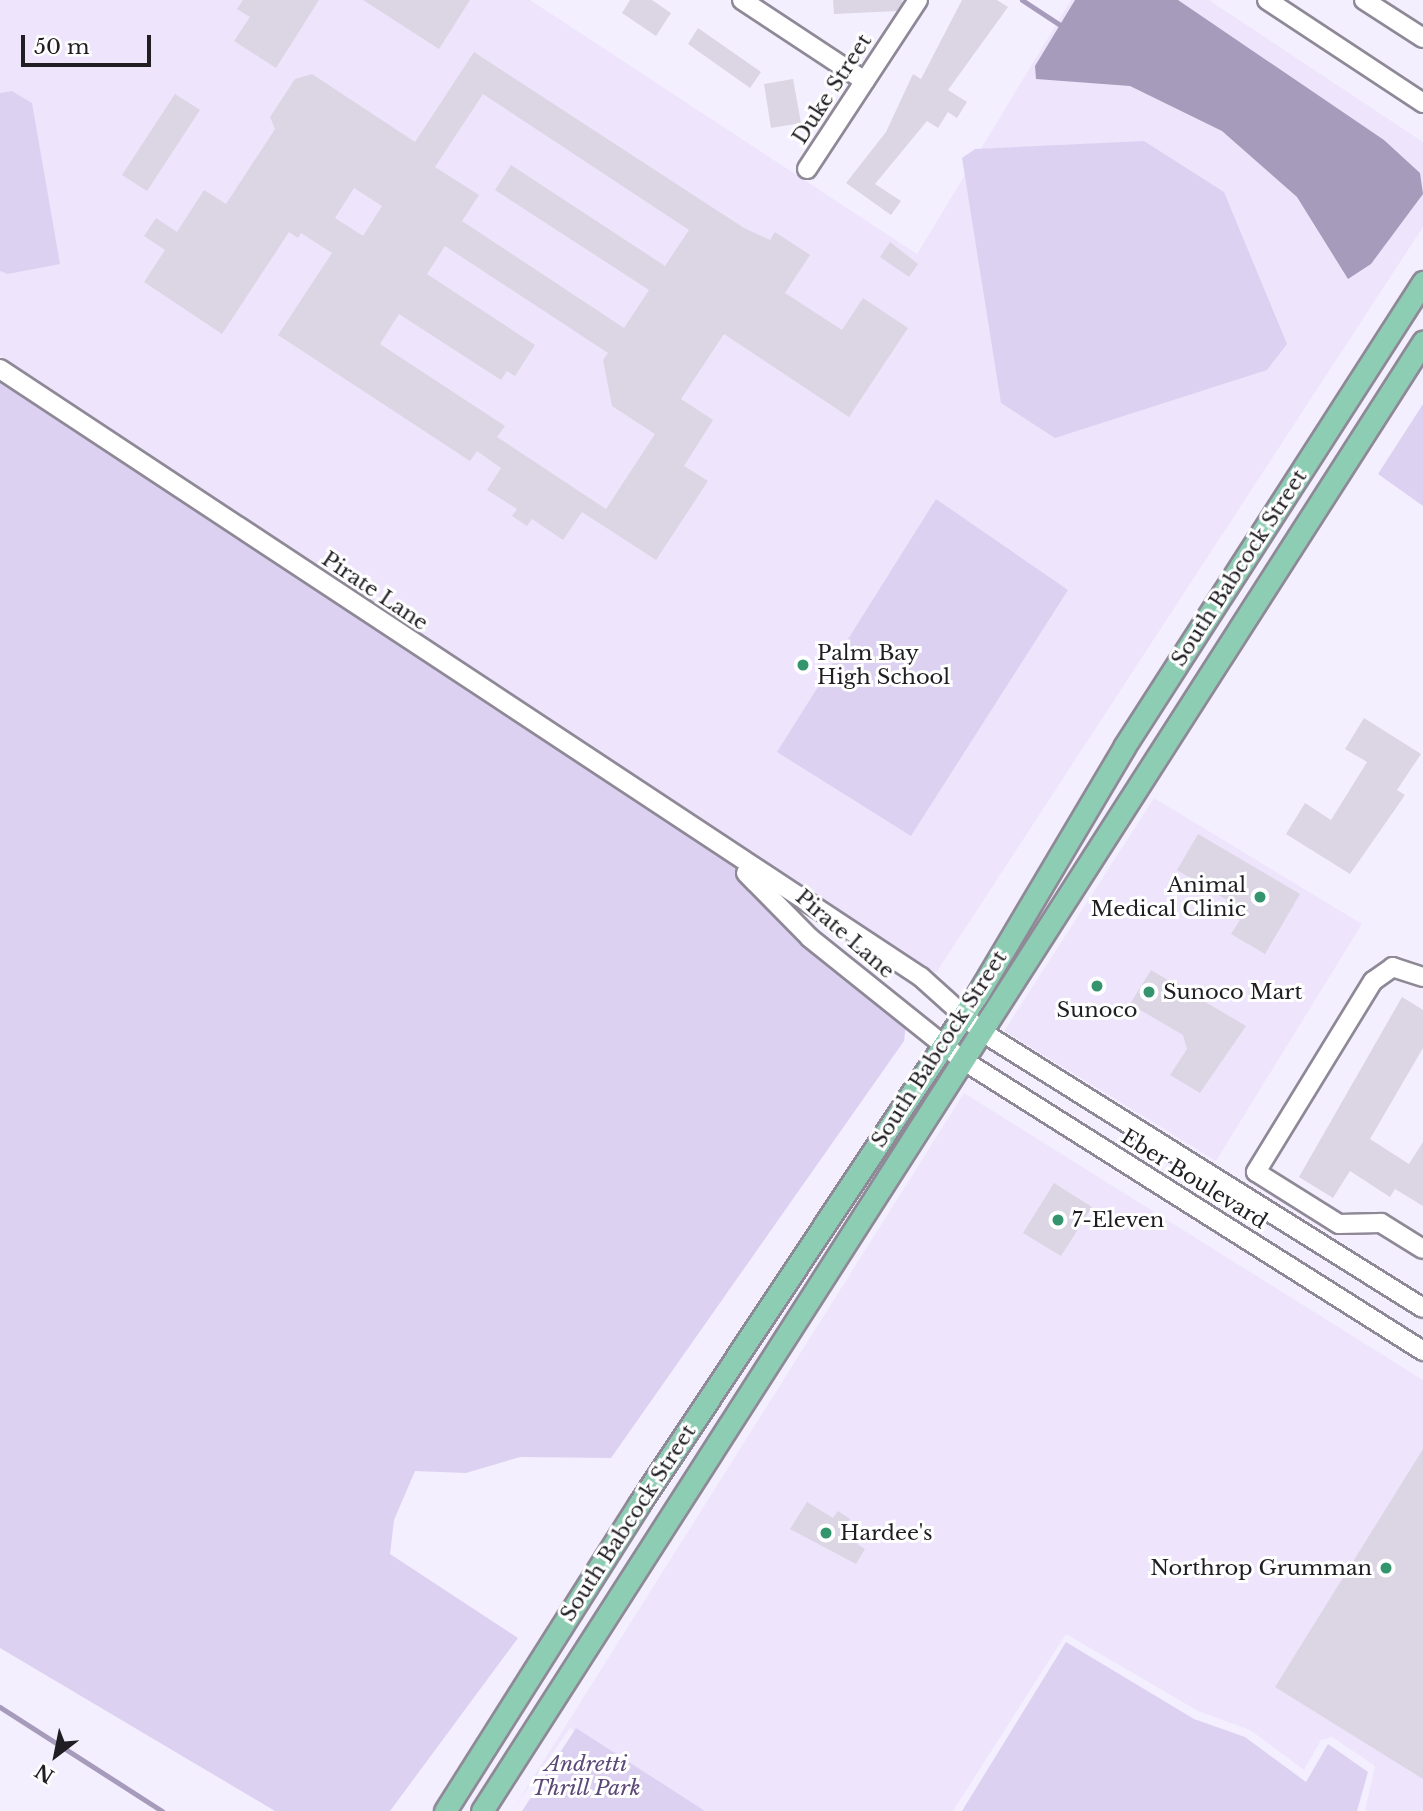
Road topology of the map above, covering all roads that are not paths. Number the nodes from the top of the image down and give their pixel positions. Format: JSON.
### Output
{"nodes":[{"id":1,"x":742,"y":0,"type":"edge"},
{"id":2,"x":918,"y":0,"type":"edge"},
{"id":3,"x":1267,"y":0,"type":"edge"},
{"id":4,"x":1364,"y":0,"type":"edge"},
{"id":5,"x":1423,"y":38,"type":"edge"},
{"id":6,"x":864,"y":81,"type":"junction"},
{"id":7,"x":1423,"y":103,"type":"edge"},
{"id":8,"x":807,"y":169,"type":"dead end"},
{"id":9,"x":1423,"y":282,"type":"edge"},
{"id":10,"x":1423,"y":342,"type":"edge"},
{"id":11,"x":0,"y":369,"type":"edge"},
{"id":12,"x":725,"y":850,"type":"junction"},
{"id":13,"x":1423,"y":977,"type":"edge"},
{"id":14,"x":964,"y":1014,"type":"junction"},
{"id":15,"x":982,"y":1032,"type":"junction"},
{"id":16,"x":943,"y":1044,"type":"junction"},
{"id":17,"x":961,"y":1059,"type":"junction"},
{"id":18,"x":1423,"y":1249,"type":"edge"},
{"id":19,"x":1423,"y":1308,"type":"edge"},
{"id":20,"x":1423,"y":1351,"type":"edge"},
{"id":21,"x":445,"y":1811,"type":"edge"},
{"id":22,"x":482,"y":1811,"type":"edge"}],
"edges":[{"from":1,"to":6,"type":"street"},
{"from":2,"to":6,"type":"street","name":"Duke Street"},
{"from":3,"to":7,"type":"street"},
{"from":4,"to":5,"type":"street"},
{"from":6,"to":8,"type":"street","name":"Duke Street"},
{"from":9,"to":14,"type":"main road","name":"South Babcock Street"},
{"from":10,"to":15,"type":"main road","name":"South Babcock Street"},
{"from":11,"to":12,"type":"street","name":"Pirate Lane"},
{"from":12,"to":14,"type":"street","name":"Pirate Lane"},
{"from":12,"to":16,"type":"street","name":"Pirate Lane"},
{"from":13,"to":18,"type":"street"},
{"from":14,"to":15,"type":"street","name":"Eber Boulevard"},
{"from":14,"to":16,"type":"main road","name":"South Babcock Street"},
{"from":15,"to":17,"type":"main road","name":"South Babcock Street"},
{"from":15,"to":19,"type":"street","name":"Eber Boulevard"},
{"from":16,"to":17,"type":"street","name":"Eber Boulevard"},
{"from":16,"to":21,"type":"main road","name":"South Babcock Street"},
{"from":17,"to":20,"type":"street","name":"Eber Boulevard"},
{"from":17,"to":22,"type":"main road","name":"South Babcock Street"}]}
